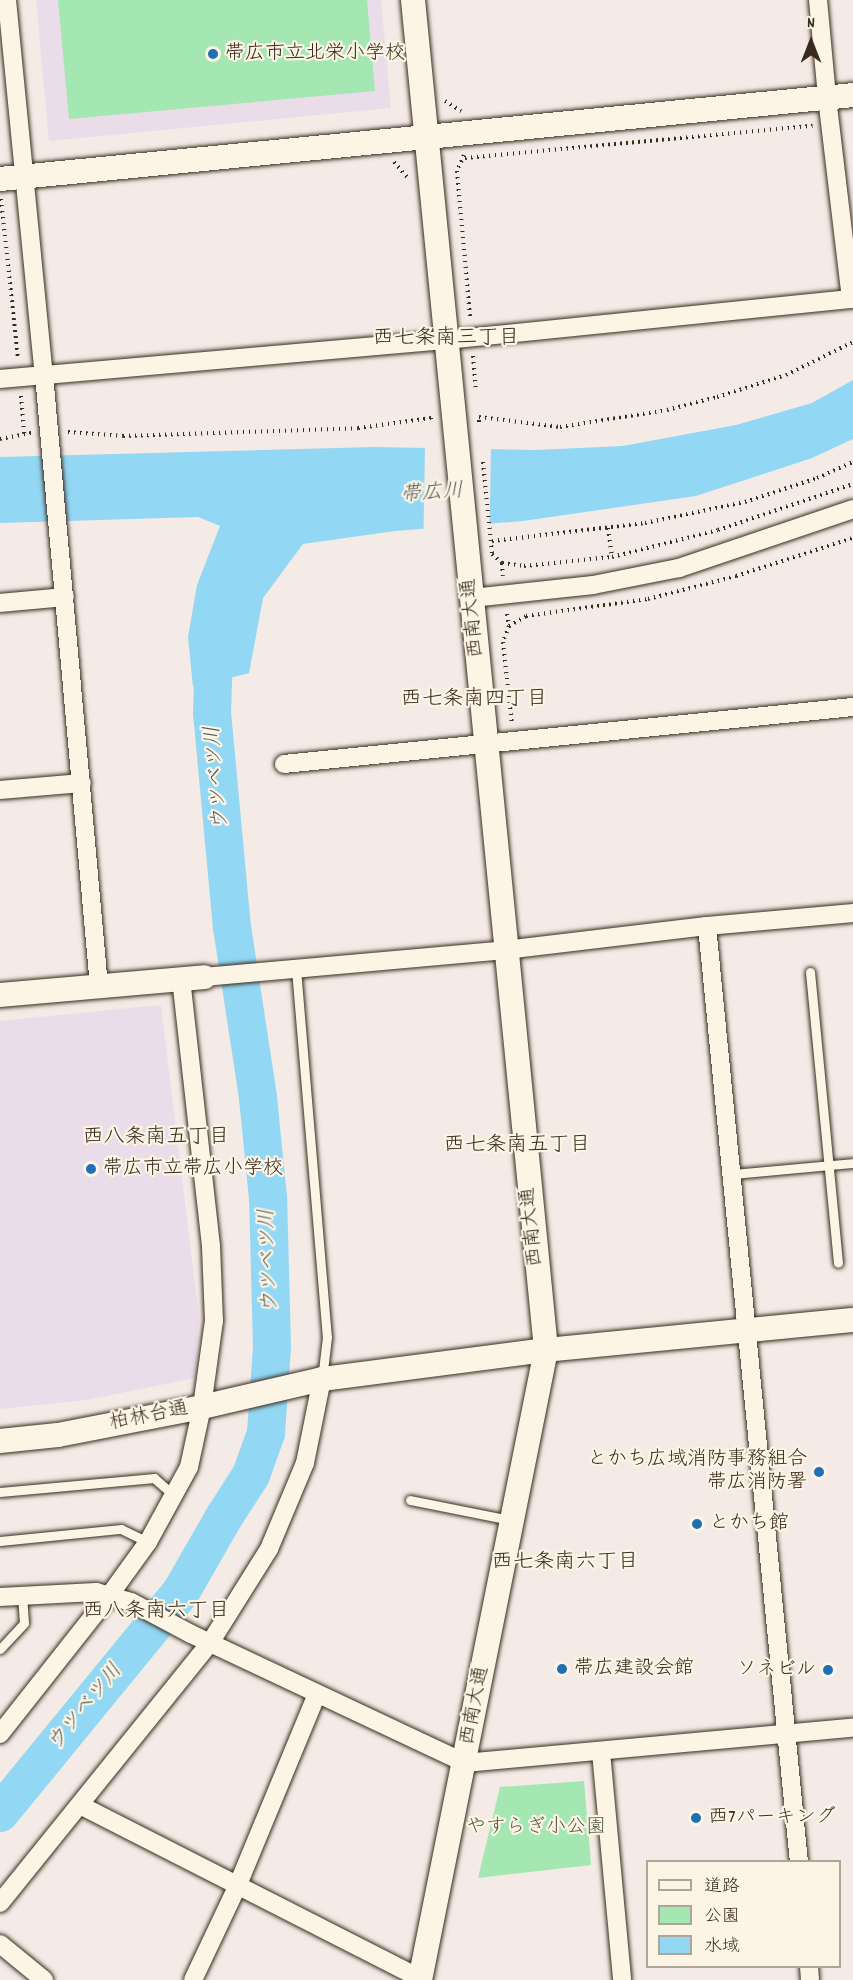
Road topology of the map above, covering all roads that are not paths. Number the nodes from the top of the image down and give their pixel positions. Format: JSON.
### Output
{"nodes":[{"id":1,"x":7,"y":0,"type":"edge"},
{"id":2,"x":413,"y":0,"type":"edge"},
{"id":3,"x":818,"y":0,"type":"edge"},
{"id":4,"x":853,"y":95,"type":"edge"},
{"id":5,"x":826,"y":98,"type":"junction"},
{"id":6,"x":425,"y":137,"type":"junction"},
{"id":7,"x":12,"y":178,"type":"edge"},
{"id":8,"x":447,"y":340,"type":"junction"},
{"id":9,"x":44,"y":375,"type":"junction"},
{"id":10,"x":0,"y":379,"type":"edge"},
{"id":11,"x":853,"y":509,"type":"edge"},
{"id":12,"x":65,"y":597,"type":"junction"},
{"id":13,"x":472,"y":598,"type":"junction"},
{"id":14,"x":0,"y":603,"type":"edge"},
{"id":15,"x":853,"y":707,"type":"edge"},
{"id":16,"x":487,"y":743,"type":"junction"},
{"id":17,"x":284,"y":764,"type":"dead end"},
{"id":18,"x":82,"y":783,"type":"junction"},
{"id":19,"x":0,"y":790,"type":"edge"},
{"id":20,"x":853,"y":913,"type":"edge"},
{"id":21,"x":707,"y":926,"type":"junction"},
{"id":22,"x":505,"y":950,"type":"junction"},
{"id":23,"x":296,"y":969,"type":"junction"},
{"id":24,"x":810,"y":972,"type":"dead end"},
{"id":25,"x":193,"y":978,"type":"junction"},
{"id":26,"x":99,"y":986,"type":"junction"},
{"id":27,"x":0,"y":995,"type":"edge"},
{"id":28,"x":853,"y":1162,"type":"edge"},
{"id":29,"x":829,"y":1165,"type":"junction"},
{"id":30,"x":732,"y":1174,"type":"junction"},
{"id":31,"x":838,"y":1263,"type":"dead end"},
{"id":32,"x":853,"y":1320,"type":"edge"},
{"id":33,"x":747,"y":1332,"type":"junction"},
{"id":34,"x":546,"y":1350,"type":"junction"},
{"id":35,"x":322,"y":1379,"type":"junction"},
{"id":36,"x":213,"y":1404,"type":"junction"},
{"id":37,"x":0,"y":1441,"type":"edge"},
{"id":38,"x":0,"y":1492,"type":"edge"},
{"id":39,"x":175,"y":1496,"type":"junction"},
{"id":40,"x":410,"y":1500,"type":"dead end"},
{"id":41,"x":513,"y":1520,"type":"junction"},
{"id":42,"x":0,"y":1541,"type":"edge"},
{"id":43,"x":148,"y":1542,"type":"junction"},
{"id":44,"x":22,"y":1596,"type":"junction"},
{"id":45,"x":109,"y":1596,"type":"junction"},
{"id":46,"x":0,"y":1597,"type":"edge"},
{"id":47,"x":210,"y":1643,"type":"junction"},
{"id":48,"x":0,"y":1649,"type":"edge"},
{"id":49,"x":317,"y":1694,"type":"junction"},
{"id":50,"x":3,"y":1725,"type":"edge"},
{"id":51,"x":853,"y":1728,"type":"edge"},
{"id":52,"x":788,"y":1734,"type":"junction"},
{"id":53,"x":601,"y":1752,"type":"junction"},
{"id":54,"x":465,"y":1763,"type":"junction"},
{"id":55,"x":80,"y":1805,"type":"junction"},
{"id":56,"x":800,"y":1860,"type":"edge"},
{"id":57,"x":237,"y":1887,"type":"junction"},
{"id":58,"x":0,"y":1903,"type":"edge"},
{"id":59,"x":0,"y":1944,"type":"edge"},
{"id":60,"x":420,"y":1979,"type":"edge"},
{"id":61,"x":44,"y":1980,"type":"edge"},
{"id":62,"x":193,"y":1980,"type":"edge"},
{"id":63,"x":622,"y":1980,"type":"edge"}],
"edges":[{"from":1,"to":7,"type":"street"},
{"from":2,"to":6,"type":"street","name":"西南大通"},
{"from":3,"to":5,"type":"street"},
{"from":4,"to":5,"type":"street"},
{"from":5,"to":6,"type":"street"},
{"from":5,"to":8,"type":"street"},
{"from":6,"to":7,"type":"street"},
{"from":6,"to":8,"type":"street","name":"西南大通"},
{"from":7,"to":9,"type":"street"},
{"from":8,"to":9,"type":"street"},
{"from":8,"to":13,"type":"street","name":"西南大通"},
{"from":9,"to":10,"type":"street"},
{"from":9,"to":12,"type":"street"},
{"from":11,"to":13,"type":"street"},
{"from":12,"to":14,"type":"street"},
{"from":12,"to":18,"type":"street"},
{"from":13,"to":16,"type":"street","name":"西南大通"},
{"from":15,"to":16,"type":"street"},
{"from":16,"to":17,"type":"street"},
{"from":16,"to":22,"type":"street","name":"西南大通"},
{"from":18,"to":19,"type":"street"},
{"from":18,"to":26,"type":"street"},
{"from":20,"to":21,"type":"street"},
{"from":21,"to":22,"type":"street"},
{"from":21,"to":30,"type":"street"},
{"from":22,"to":23,"type":"street"},
{"from":22,"to":34,"type":"street","name":"西南大通"},
{"from":23,"to":25,"type":"street"},
{"from":23,"to":35,"type":"lane"},
{"from":24,"to":29,"type":"lane"},
{"from":25,"to":26,"type":"street"},
{"from":25,"to":36,"type":"street"},
{"from":26,"to":27,"type":"street"},
{"from":28,"to":29,"type":"lane"},
{"from":29,"to":30,"type":"lane"},
{"from":29,"to":31,"type":"lane"},
{"from":30,"to":33,"type":"street"},
{"from":32,"to":33,"type":"street","name":"柏林台通"},
{"from":33,"to":34,"type":"street","name":"柏林台通"},
{"from":33,"to":52,"type":"street"},
{"from":34,"to":35,"type":"street","name":"柏林台通"},
{"from":34,"to":41,"type":"street","name":"西南大通"},
{"from":35,"to":36,"type":"street","name":"柏林台通"},
{"from":35,"to":47,"type":"street"},
{"from":36,"to":37,"type":"street","name":"柏林台通"},
{"from":36,"to":39,"type":"street"},
{"from":38,"to":39,"type":"lane"},
{"from":39,"to":43,"type":"street"},
{"from":40,"to":41,"type":"lane"},
{"from":41,"to":54,"type":"street","name":"西南大通"},
{"from":42,"to":43,"type":"lane"},
{"from":43,"to":45,"type":"street"},
{"from":44,"to":45,"type":"street"},
{"from":44,"to":46,"type":"street"},
{"from":44,"to":48,"type":"lane"},
{"from":45,"to":47,"type":"street"},
{"from":45,"to":50,"type":"street"},
{"from":47,"to":49,"type":"street"},
{"from":47,"to":55,"type":"street"},
{"from":49,"to":54,"type":"street"},
{"from":49,"to":57,"type":"street"},
{"from":51,"to":52,"type":"street"},
{"from":52,"to":53,"type":"street"},
{"from":52,"to":56,"type":"street"},
{"from":53,"to":54,"type":"street"},
{"from":53,"to":63,"type":"street"},
{"from":54,"to":60,"type":"street","name":"西南大通"},
{"from":55,"to":57,"type":"street"},
{"from":55,"to":58,"type":"street"},
{"from":57,"to":60,"type":"street"},
{"from":57,"to":62,"type":"street"},
{"from":59,"to":61,"type":"street"}]}
